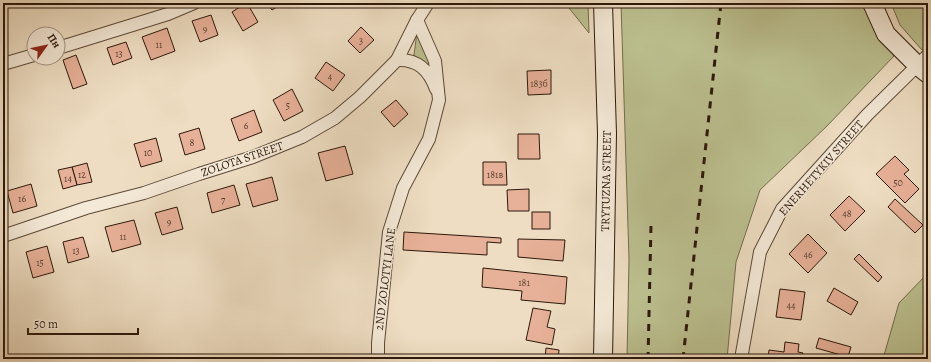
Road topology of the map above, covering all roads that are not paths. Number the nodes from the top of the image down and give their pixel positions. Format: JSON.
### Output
{"nodes":[{"id":1,"x":194,"y":3,"type":"edge"},
{"id":2,"x":428,"y":3,"type":"edge"},
{"id":3,"x":603,"y":3,"type":"edge"},
{"id":4,"x":872,"y":3,"type":"edge"},
{"id":5,"x":417,"y":20,"type":"junction"},
{"id":6,"x":66,"y":46,"type":"edge"},
{"id":7,"x":26,"y":57,"type":"edge"},
{"id":8,"x":396,"y":60,"type":"junction"},
{"id":9,"x":3,"y":64,"type":"edge"},
{"id":10,"x":924,"y":65,"type":"edge"},
{"id":11,"x":439,"y":100,"type":"junction"},
{"id":12,"x":3,"y":236,"type":"edge"},
{"id":13,"x":378,"y":359,"type":"edge"},
{"id":14,"x":603,"y":359,"type":"edge"},
{"id":15,"x":741,"y":359,"type":"edge"}],
"edges":[{"from":1,"to":6,"type":"street"},
{"from":2,"to":5,"type":"street","name":"ZOLOTA STREET"},
{"from":3,"to":14,"type":"street","name":"TRYTUZNA STREET"},
{"from":4,"to":10,"type":"street"},
{"from":5,"to":8,"type":"street","name":"ZOLOTA STREET"},
{"from":5,"to":11,"type":"street","name":"2ND ZOLOTYI LANE"},
{"from":7,"to":9,"type":"street"},
{"from":8,"to":11,"type":"street"},
{"from":8,"to":12,"type":"street","name":"ZOLOTA STREET"},
{"from":10,"to":15,"type":"street","name":"ENERHETYKIV STREET"},
{"from":11,"to":13,"type":"street","name":"2ND ZOLOTYI LANE"}]}
